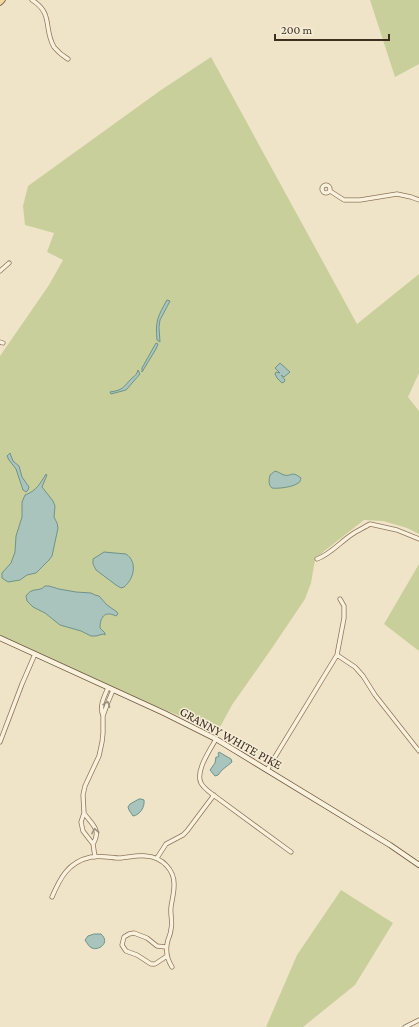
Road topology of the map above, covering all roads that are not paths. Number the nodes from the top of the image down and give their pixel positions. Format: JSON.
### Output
{"nodes":[{"id":1,"x":32,"y":0,"type":"edge"},
{"id":2,"x":68,"y":59,"type":"dead end"},
{"id":3,"x":330,"y":191,"type":"dead end"},
{"id":4,"x":419,"y":200,"type":"edge"},
{"id":5,"x":9,"y":263,"type":"dead end"},
{"id":6,"x":0,"y":271,"type":"edge"},
{"id":7,"x":419,"y":539,"type":"edge"},
{"id":8,"x":317,"y":559,"type":"dead end"},
{"id":9,"x":340,"y":599,"type":"dead end"},
{"id":10,"x":0,"y":638,"type":"edge"},
{"id":11,"x":35,"y":654,"type":"junction"},
{"id":12,"x":337,"y":655,"type":"junction"},
{"id":13,"x":108,"y":688,"type":"junction"},
{"id":14,"x":113,"y":690,"type":"junction"},
{"id":15,"x":103,"y":716,"type":"junction"},
{"id":16,"x":216,"y":739,"type":"junction"},
{"id":17,"x":0,"y":742,"type":"edge"},
{"id":18,"x":419,"y":751,"type":"edge"},
{"id":19,"x":267,"y":770,"type":"junction"},
{"id":20,"x":214,"y":795,"type":"junction"},
{"id":21,"x":84,"y":813,"type":"junction"},
{"id":22,"x":93,"y":844,"type":"junction"},
{"id":23,"x":291,"y":852,"type":"dead end"},
{"id":24,"x":94,"y":857,"type":"junction"},
{"id":25,"x":157,"y":858,"type":"junction"},
{"id":26,"x":419,"y":865,"type":"edge"},
{"id":27,"x":52,"y":897,"type":"dead end"},
{"id":28,"x":166,"y":947,"type":"junction"},
{"id":29,"x":167,"y":956,"type":"junction"},
{"id":30,"x":172,"y":967,"type":"dead end"},
{"id":31,"x":419,"y":1020,"type":"edge"},
{"id":32,"x":405,"y":1027,"type":"edge"}],
"edges":[{"from":1,"to":2,"type":"street"},
{"from":3,"to":4,"type":"street"},
{"from":5,"to":6,"type":"street"},
{"from":7,"to":8,"type":"street"},
{"from":9,"to":12,"type":"street"},
{"from":10,"to":11,"type":"main road","name":"GRANNY WHITE PIKE"},
{"from":11,"to":13,"type":"main road","name":"GRANNY WHITE PIKE"},
{"from":11,"to":17,"type":"street"},
{"from":12,"to":18,"type":"street"},
{"from":12,"to":19,"type":"street"},
{"from":13,"to":14,"type":"main road","name":"GRANNY WHITE PIKE"},
{"from":13,"to":15,"type":"street"},
{"from":15,"to":14,"type":"street","one_way":true},
{"from":14,"to":16,"type":"main road","name":"GRANNY WHITE PIKE"},
{"from":15,"to":21,"type":"street"},
{"from":16,"to":19,"type":"main road","name":"GRANNY WHITE PIKE"},
{"from":16,"to":20,"type":"street"},
{"from":19,"to":26,"type":"main road","name":"GRANNY WHITE PIKE"},
{"from":20,"to":23,"type":"street"},
{"from":20,"to":25,"type":"street"},
{"from":21,"to":22,"type":"street"},
{"from":22,"to":21,"type":"street","one_way":true},
{"from":22,"to":24,"type":"street"},
{"from":24,"to":25,"type":"street"},
{"from":24,"to":27,"type":"street"},
{"from":25,"to":28,"type":"street"},
{"from":28,"to":29,"type":"street"},
{"from":28,"to":29,"type":"street"},
{"from":29,"to":30,"type":"street"},
{"from":31,"to":32,"type":"street"}]}
